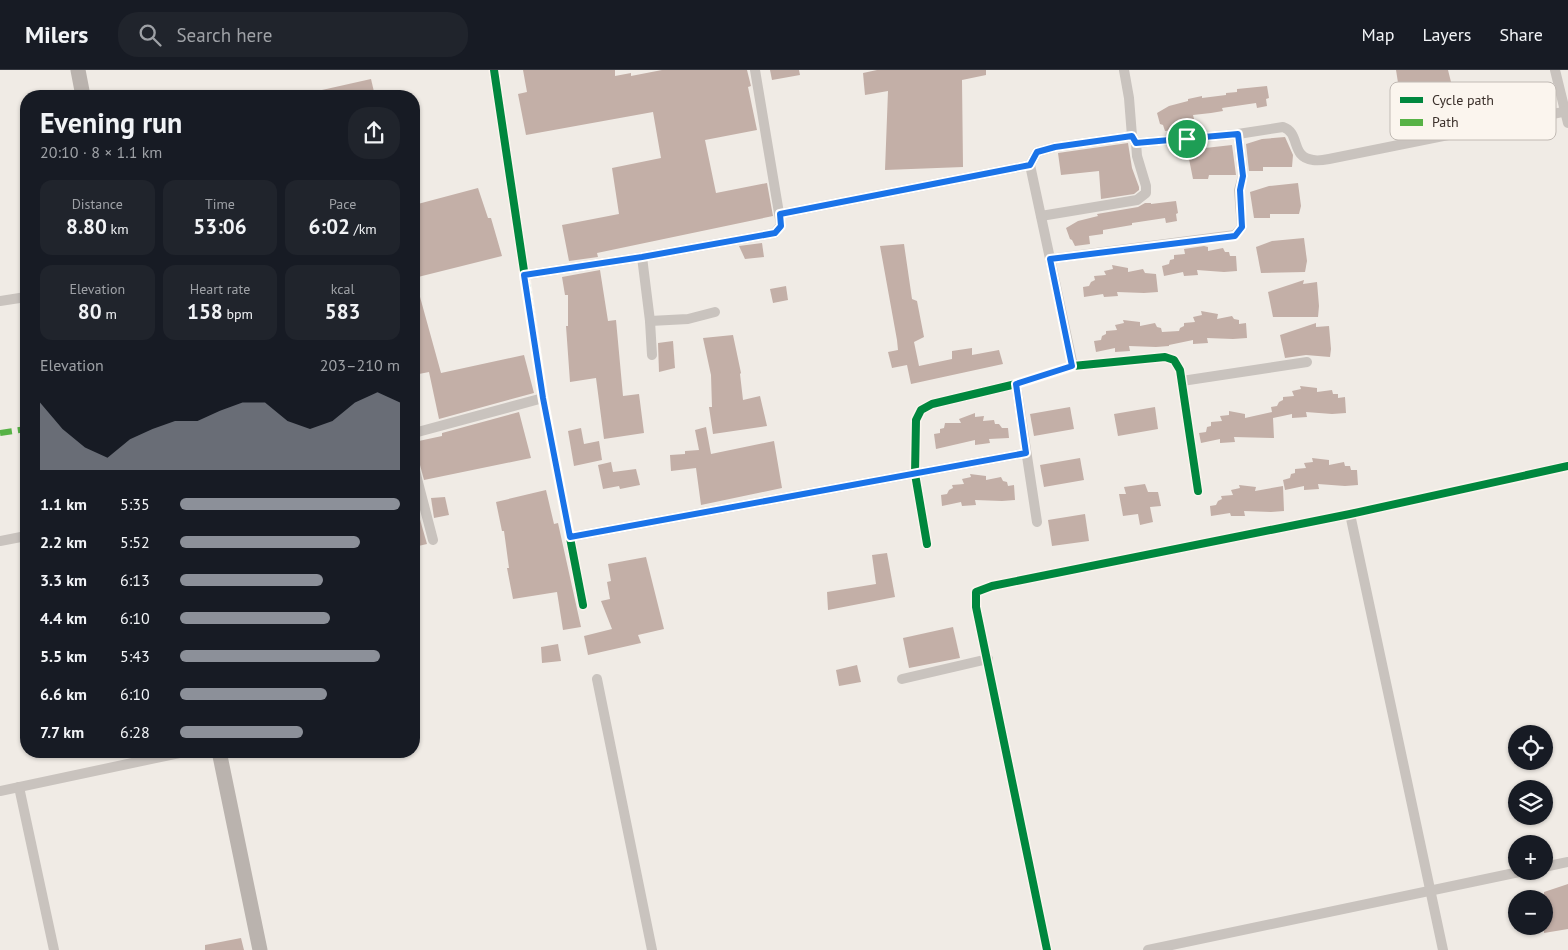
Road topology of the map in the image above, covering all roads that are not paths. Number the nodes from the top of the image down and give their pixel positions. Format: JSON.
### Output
{"nodes":[{"id":1,"x":78,"y":70,"type":"edge"},
{"id":2,"x":494,"y":70,"type":"edge"},
{"id":3,"x":755,"y":70,"type":"edge"},
{"id":4,"x":1124,"y":70,"type":"edge"},
{"id":5,"x":1556,"y":70,"type":"edge"},
{"id":6,"x":82,"y":90,"type":"edge"},
{"id":7,"x":1567,"y":111,"type":"edge"},
{"id":8,"x":1568,"y":123,"type":"edge"},
{"id":9,"x":1238,"y":134,"type":"junction"},
{"id":10,"x":1134,"y":140,"type":"junction"},
{"id":11,"x":1426,"y":140,"type":"edge"},
{"id":12,"x":1030,"y":165,"type":"junction"},
{"id":13,"x":780,"y":214,"type":"junction"},
{"id":14,"x":1041,"y":216,"type":"junction"},
{"id":15,"x":642,"y":257,"type":"junction"},
{"id":16,"x":1050,"y":259,"type":"junction"},
{"id":17,"x":524,"y":275,"type":"junction"},
{"id":18,"x":20,"y":298,"type":"edge"},
{"id":19,"x":0,"y":301,"type":"edge"},
{"id":20,"x":715,"y":312,"type":"dead end"},
{"id":21,"x":650,"y":321,"type":"junction"},
{"id":22,"x":652,"y":355,"type":"dead end"},
{"id":23,"x":1307,"y":362,"type":"dead end"},
{"id":24,"x":1072,"y":366,"type":"junction"},
{"id":25,"x":1182,"y":381,"type":"junction"},
{"id":26,"x":1016,"y":384,"type":"junction"},
{"id":27,"x":543,"y":398,"type":"junction"},
{"id":28,"x":420,"y":431,"type":"edge"},
{"id":29,"x":1026,"y":453,"type":"junction"},
{"id":30,"x":1568,"y":466,"type":"edge"},
{"id":31,"x":915,"y":474,"type":"junction"},
{"id":32,"x":420,"y":490,"type":"edge"},
{"id":33,"x":1198,"y":491,"type":"dead end"},
{"id":34,"x":1350,"y":514,"type":"junction"},
{"id":35,"x":1036,"y":522,"type":"dead end"},
{"id":36,"x":20,"y":537,"type":"edge"},
{"id":37,"x":570,"y":537,"type":"junction"},
{"id":38,"x":433,"y":540,"type":"dead end"},
{"id":39,"x":0,"y":541,"type":"edge"},
{"id":40,"x":927,"y":544,"type":"dead end"},
{"id":41,"x":583,"y":605,"type":"dead end"},
{"id":42,"x":988,"y":659,"type":"junction"},
{"id":43,"x":902,"y":679,"type":"dead end"},
{"id":44,"x":597,"y":680,"type":"dead end"},
{"id":45,"x":156,"y":758,"type":"edge"},
{"id":46,"x":220,"y":758,"type":"edge"},
{"id":47,"x":19,"y":787,"type":"junction"},
{"id":48,"x":0,"y":791,"type":"edge"},
{"id":49,"x":1568,"y":862,"type":"edge"},
{"id":50,"x":1553,"y":865,"type":"edge"},
{"id":51,"x":1508,"y":874,"type":"edge"},
{"id":52,"x":1430,"y":891,"type":"junction"},
{"id":53,"x":54,"y":950,"type":"edge"},
{"id":54,"x":260,"y":950,"type":"edge"},
{"id":55,"x":652,"y":950,"type":"edge"},
{"id":56,"x":1047,"y":950,"type":"edge"},
{"id":57,"x":1148,"y":950,"type":"edge"},
{"id":58,"x":1443,"y":950,"type":"edge"}],
"edges":[{"from":1,"to":6,"type":"main road"},
{"from":2,"to":17,"type":"street"},
{"from":3,"to":13,"type":"street"},
{"from":4,"to":10,"type":"street"},
{"from":5,"to":7,"type":"street"},
{"from":7,"to":8,"type":"street"},
{"from":9,"to":10,"type":"street"},
{"from":9,"to":11,"type":"street"},
{"from":9,"to":16,"type":"street"},
{"from":10,"to":12,"type":"street"},
{"from":10,"to":14,"type":"street"},
{"from":12,"to":13,"type":"street"},
{"from":12,"to":14,"type":"street"},
{"from":13,"to":15,"type":"street"},
{"from":14,"to":16,"type":"street"},
{"from":15,"to":17,"type":"street"},
{"from":15,"to":21,"type":"street"},
{"from":16,"to":24,"type":"street"},
{"from":17,"to":27,"type":"street"},
{"from":18,"to":19,"type":"street"},
{"from":20,"to":21,"type":"street"},
{"from":21,"to":22,"type":"street"},
{"from":23,"to":25,"type":"street"},
{"from":24,"to":25,"type":"street"},
{"from":24,"to":26,"type":"street"},
{"from":25,"to":33,"type":"street"},
{"from":26,"to":29,"type":"street"},
{"from":26,"to":31,"type":"street"},
{"from":27,"to":28,"type":"street"},
{"from":27,"to":37,"type":"street"},
{"from":29,"to":31,"type":"street"},
{"from":29,"to":35,"type":"street"},
{"from":30,"to":34,"type":"street"},
{"from":31,"to":37,"type":"street"},
{"from":31,"to":40,"type":"street"},
{"from":32,"to":38,"type":"street"},
{"from":34,"to":42,"type":"street"},
{"from":34,"to":52,"type":"street"},
{"from":36,"to":39,"type":"street"},
{"from":37,"to":41,"type":"street"},
{"from":42,"to":43,"type":"street"},
{"from":42,"to":56,"type":"street"},
{"from":44,"to":55,"type":"street"},
{"from":45,"to":47,"type":"street"},
{"from":46,"to":54,"type":"main road"},
{"from":47,"to":48,"type":"street"},
{"from":47,"to":53,"type":"street"},
{"from":49,"to":50,"type":"street"},
{"from":51,"to":52,"type":"street"},
{"from":52,"to":57,"type":"street"},
{"from":52,"to":58,"type":"street"}]}
